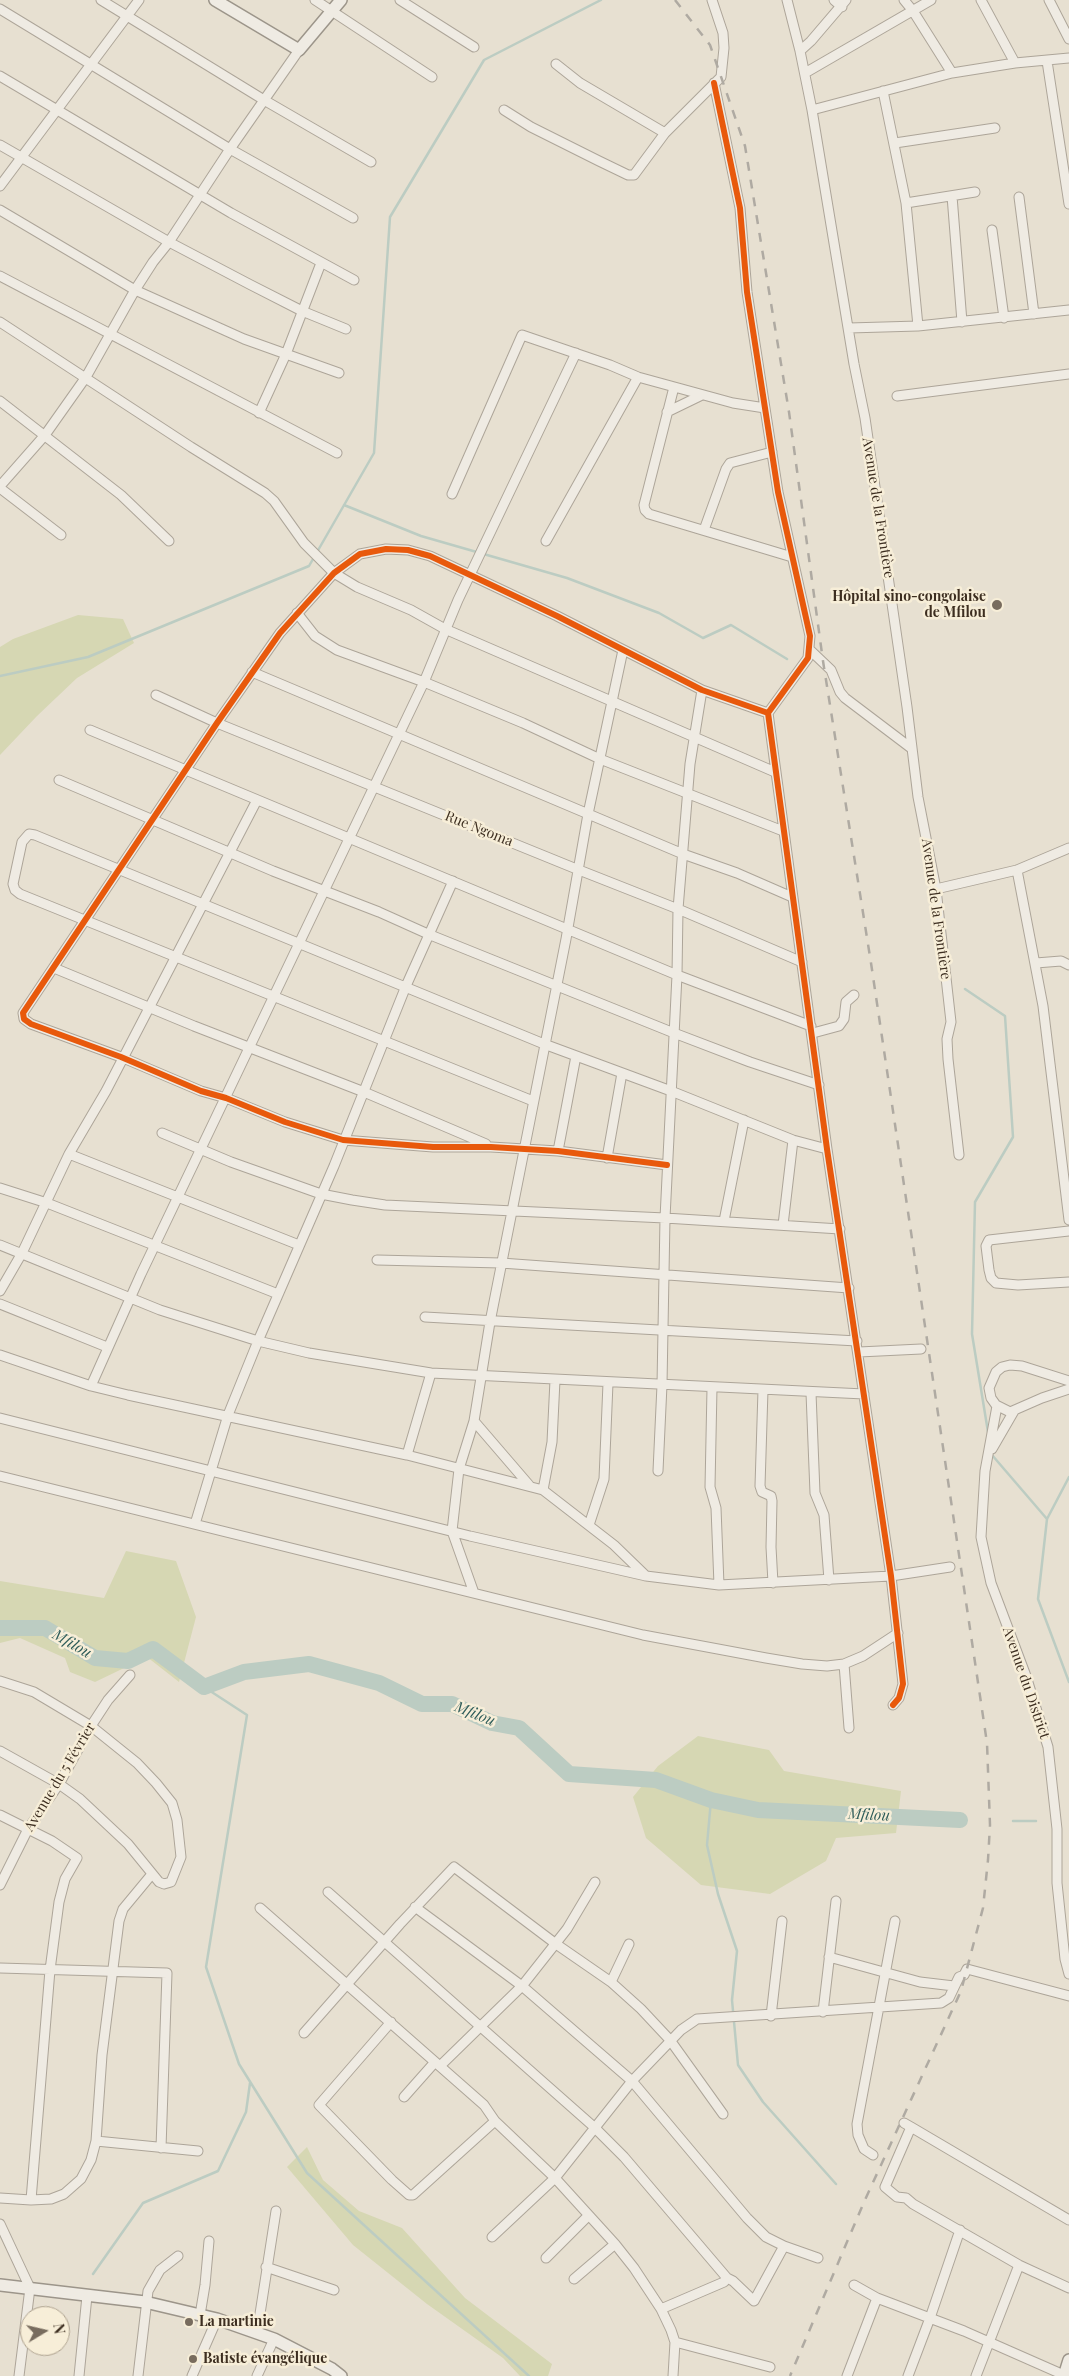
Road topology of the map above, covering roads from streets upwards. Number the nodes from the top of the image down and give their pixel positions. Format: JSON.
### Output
{"nodes":[{"id":1,"x":101,"y":0,"type":"edge"},
{"id":2,"x":139,"y":0,"type":"edge"},
{"id":3,"x":215,"y":0,"type":"edge"},
{"id":4,"x":315,"y":0,"type":"edge"},
{"id":5,"x":341,"y":0,"type":"edge"},
{"id":6,"x":400,"y":0,"type":"edge"},
{"id":7,"x":712,"y":0,"type":"edge"},
{"id":8,"x":787,"y":0,"type":"edge"},
{"id":9,"x":834,"y":0,"type":"edge"},
{"id":10,"x":904,"y":0,"type":"edge"},
{"id":11,"x":931,"y":0,"type":"edge"},
{"id":12,"x":981,"y":0,"type":"edge"},
{"id":13,"x":1049,"y":0,"type":"edge"},
{"id":14,"x":844,"y":3,"type":"edge"},
{"id":15,"x":0,"y":9,"type":"edge"},
{"id":16,"x":332,"y":11,"type":"junction"},
{"id":17,"x":913,"y":11,"type":"junction"},
{"id":18,"x":127,"y":16,"type":"junction"},
{"id":19,"x":1069,"y":38,"type":"edge"},
{"id":20,"x":474,"y":47,"type":"dead end"},
{"id":21,"x":299,"y":50,"type":"junction"},
{"id":22,"x":800,"y":51,"type":"junction"},
{"id":23,"x":1069,"y":58,"type":"edge"},
{"id":24,"x":1047,"y":61,"type":"junction"},
{"id":25,"x":1015,"y":63,"type":"junction"},
{"id":26,"x":556,"y":64,"type":"dead end"},
{"id":27,"x":91,"y":65,"type":"junction"},
{"id":28,"x":804,"y":73,"type":"junction"},
{"id":29,"x":952,"y":73,"type":"junction"},
{"id":30,"x":422,"y":74,"type":"dead end"},
{"id":31,"x":0,"y":76,"type":"edge"},
{"id":32,"x":714,"y":83,"type":"junction"},
{"id":33,"x":883,"y":91,"type":"junction"},
{"id":34,"x":264,"y":100,"type":"junction"},
{"id":35,"x":504,"y":110,"type":"dead end"},
{"id":36,"x":812,"y":110,"type":"junction"},
{"id":37,"x":57,"y":111,"type":"junction"},
{"id":38,"x":995,"y":128,"type":"dead end"},
{"id":39,"x":665,"y":134,"type":"junction"},
{"id":40,"x":895,"y":143,"type":"junction"},
{"id":41,"x":0,"y":145,"type":"edge"},
{"id":42,"x":230,"y":149,"type":"junction"},
{"id":43,"x":21,"y":158,"type":"junction"},
{"id":44,"x":371,"y":162,"type":"dead end"},
{"id":45,"x":0,"y":186,"type":"edge"},
{"id":46,"x":975,"y":192,"type":"dead end"},
{"id":47,"x":200,"y":195,"type":"junction"},
{"id":48,"x":952,"y":196,"type":"junction"},
{"id":49,"x":1019,"y":197,"type":"dead end"},
{"id":50,"x":906,"y":203,"type":"junction"},
{"id":51,"x":1069,"y":204,"type":"edge"},
{"id":52,"x":0,"y":210,"type":"edge"},
{"id":53,"x":353,"y":218,"type":"dead end"},
{"id":54,"x":992,"y":230,"type":"dead end"},
{"id":55,"x":169,"y":242,"type":"junction"},
{"id":56,"x":321,"y":263,"type":"junction"},
{"id":57,"x":0,"y":276,"type":"edge"},
{"id":58,"x":354,"y":280,"type":"dead end"},
{"id":59,"x":135,"y":290,"type":"junction"},
{"id":60,"x":302,"y":310,"type":"junction"},
{"id":61,"x":1069,"y":310,"type":"edge"},
{"id":62,"x":1034,"y":314,"type":"junction"},
{"id":63,"x":1004,"y":318,"type":"junction"},
{"id":64,"x":0,"y":322,"type":"edge"},
{"id":65,"x":962,"y":322,"type":"junction"},
{"id":66,"x":918,"y":326,"type":"junction"},
{"id":67,"x":849,"y":328,"type":"junction"},
{"id":68,"x":346,"y":329,"type":"dead end"},
{"id":69,"x":111,"y":335,"type":"junction"},
{"id":70,"x":576,"y":353,"type":"junction"},
{"id":71,"x":286,"y":354,"type":"junction"},
{"id":72,"x":339,"y":373,"type":"dead end"},
{"id":73,"x":1069,"y":374,"type":"edge"},
{"id":74,"x":638,"y":377,"type":"junction"},
{"id":75,"x":86,"y":378,"type":"junction"},
{"id":76,"x":674,"y":387,"type":"junction"},
{"id":77,"x":702,"y":395,"type":"junction"},
{"id":78,"x":897,"y":396,"type":"dead end"},
{"id":79,"x":0,"y":401,"type":"edge"},
{"id":80,"x":765,"y":408,"type":"junction"},
{"id":81,"x":668,"y":412,"type":"junction"},
{"id":82,"x":258,"y":413,"type":"junction"},
{"id":83,"x":45,"y":435,"type":"junction"},
{"id":84,"x":772,"y":452,"type":"junction"},
{"id":85,"x":337,"y":453,"type":"dead end"},
{"id":86,"x":0,"y":487,"type":"edge"},
{"id":87,"x":452,"y":494,"type":"dead end"},
{"id":88,"x":704,"y":530,"type":"junction"},
{"id":89,"x":61,"y":535,"type":"dead end"},
{"id":90,"x":169,"y":541,"type":"dead end"},
{"id":91,"x":546,"y":541,"type":"dead end"},
{"id":92,"x":792,"y":557,"type":"junction"},
{"id":93,"x":334,"y":573,"type":"junction"},
{"id":94,"x":471,"y":575,"type":"junction"},
{"id":95,"x":297,"y":613,"type":"junction"},
{"id":96,"x":445,"y":629,"type":"junction"},
{"id":97,"x":623,"y":650,"type":"junction"},
{"id":98,"x":810,"y":650,"type":"junction"},
{"id":99,"x":252,"y":672,"type":"junction"},
{"id":100,"x":424,"y":682,"type":"junction"},
{"id":101,"x":702,"y":690,"type":"junction"},
{"id":102,"x":156,"y":695,"type":"dead end"},
{"id":103,"x":613,"y":702,"type":"junction"},
{"id":104,"x":768,"y":713,"type":"junction"},
{"id":105,"x":217,"y":722,"type":"junction"},
{"id":106,"x":90,"y":730,"type":"dead end"},
{"id":107,"x":399,"y":733,"type":"junction"},
{"id":108,"x":693,"y":737,"type":"junction"},
{"id":109,"x":911,"y":748,"type":"junction"},
{"id":110,"x":600,"y":759,"type":"junction"},
{"id":111,"x":185,"y":770,"type":"junction"},
{"id":112,"x":774,"y":772,"type":"junction"},
{"id":113,"x":59,"y":780,"type":"dead end"},
{"id":114,"x":374,"y":786,"type":"junction"},
{"id":115,"x":688,"y":793,"type":"junction"},
{"id":116,"x":257,"y":800,"type":"junction"},
{"id":117,"x":588,"y":814,"type":"junction"},
{"id":118,"x":152,"y":819,"type":"junction"},
{"id":119,"x":783,"y":831,"type":"junction"},
{"id":120,"x":349,"y":837,"type":"junction"},
{"id":121,"x":1069,"y":849,"type":"edge"},
{"id":122,"x":230,"y":852,"type":"junction"},
{"id":123,"x":683,"y":854,"type":"junction"},
{"id":124,"x":119,"y":870,"type":"junction"},
{"id":125,"x":579,"y":870,"type":"junction"},
{"id":126,"x":1018,"y":870,"type":"junction"},
{"id":127,"x":453,"y":881,"type":"junction"},
{"id":128,"x":936,"y":889,"type":"junction"},
{"id":129,"x":324,"y":891,"type":"junction"},
{"id":130,"x":792,"y":897,"type":"junction"},
{"id":131,"x":202,"y":905,"type":"junction"},
{"id":132,"x":678,"y":908,"type":"junction"},
{"id":133,"x":86,"y":921,"type":"junction"},
{"id":134,"x":568,"y":928,"type":"junction"},
{"id":135,"x":428,"y":934,"type":"junction"},
{"id":136,"x":299,"y":942,"type":"junction"},
{"id":137,"x":176,"y":956,"type":"junction"},
{"id":138,"x":802,"y":962,"type":"junction"},
{"id":139,"x":1036,"y":963,"type":"junction"},
{"id":140,"x":1069,"y":965,"type":"edge"},
{"id":141,"x":54,"y":968,"type":"junction"},
{"id":142,"x":677,"y":975,"type":"junction"},
{"id":143,"x":556,"y":985,"type":"junction"},
{"id":144,"x":406,"y":986,"type":"junction"},
{"id":145,"x":854,"y":995,"type":"dead end"},
{"id":146,"x":274,"y":996,"type":"junction"},
{"id":147,"x":148,"y":1007,"type":"junction"},
{"id":148,"x":812,"y":1029,"type":"junction"},
{"id":149,"x":674,"y":1033,"type":"junction"},
{"id":150,"x":384,"y":1041,"type":"junction"},
{"id":151,"x":544,"y":1044,"type":"junction"},
{"id":152,"x":249,"y":1047,"type":"junction"},
{"id":153,"x":576,"y":1056,"type":"junction"},
{"id":154,"x":122,"y":1057,"type":"junction"},
{"id":155,"x":622,"y":1073,"type":"junction"},
{"id":156,"x":819,"y":1085,"type":"junction"},
{"id":157,"x":670,"y":1091,"type":"junction"},
{"id":158,"x":364,"y":1092,"type":"junction"},
{"id":159,"x":226,"y":1098,"type":"junction"},
{"id":160,"x":533,"y":1101,"type":"junction"},
{"id":161,"x":744,"y":1120,"type":"junction"},
{"id":162,"x":162,"y":1133,"type":"dead end"},
{"id":163,"x":344,"y":1140,"type":"junction"},
{"id":164,"x":793,"y":1140,"type":"junction"},
{"id":165,"x":491,"y":1146,"type":"junction"},
{"id":166,"x":200,"y":1149,"type":"junction"},
{"id":167,"x":523,"y":1149,"type":"junction"},
{"id":168,"x":827,"y":1150,"type":"junction"},
{"id":169,"x":558,"y":1151,"type":"junction"},
{"id":170,"x":69,"y":1154,"type":"junction"},
{"id":171,"x":959,"y":1155,"type":"dead end"},
{"id":172,"x":607,"y":1158,"type":"junction"},
{"id":173,"x":667,"y":1165,"type":"junction"},
{"id":174,"x":0,"y":1188,"type":"edge"},
{"id":175,"x":321,"y":1194,"type":"junction"},
{"id":176,"x":179,"y":1196,"type":"junction"},
{"id":177,"x":47,"y":1203,"type":"junction"},
{"id":178,"x":511,"y":1211,"type":"junction"},
{"id":179,"x":664,"y":1218,"type":"junction"},
{"id":180,"x":1069,"y":1220,"type":"edge"},
{"id":181,"x":724,"y":1221,"type":"junction"},
{"id":182,"x":783,"y":1225,"type":"junction"},
{"id":183,"x":840,"y":1229,"type":"junction"},
{"id":184,"x":1069,"y":1231,"type":"edge"},
{"id":185,"x":0,"y":1245,"type":"edge"},
{"id":186,"x":300,"y":1245,"type":"junction"},
{"id":187,"x":154,"y":1246,"type":"junction"},
{"id":188,"x":22,"y":1253,"type":"junction"},
{"id":189,"x":377,"y":1260,"type":"dead end"},
{"id":190,"x":501,"y":1263,"type":"junction"},
{"id":191,"x":663,"y":1274,"type":"junction"},
{"id":192,"x":1069,"y":1282,"type":"edge"},
{"id":193,"x":849,"y":1288,"type":"junction"},
{"id":194,"x":0,"y":1291,"type":"edge"},
{"id":195,"x":278,"y":1294,"type":"junction"},
{"id":196,"x":130,"y":1297,"type":"junction"},
{"id":197,"x":0,"y":1304,"type":"edge"},
{"id":198,"x":425,"y":1317,"type":"dead end"},
{"id":199,"x":490,"y":1322,"type":"junction"},
{"id":200,"x":662,"y":1329,"type":"junction"},
{"id":201,"x":258,"y":1341,"type":"junction"},
{"id":202,"x":857,"y":1341,"type":"junction"},
{"id":203,"x":107,"y":1347,"type":"junction"},
{"id":204,"x":921,"y":1350,"type":"dead end"},
{"id":205,"x":859,"y":1352,"type":"junction"},
{"id":206,"x":0,"y":1355,"type":"edge"},
{"id":207,"x":430,"y":1373,"type":"junction"},
{"id":208,"x":481,"y":1375,"type":"junction"},
{"id":209,"x":555,"y":1380,"type":"junction"},
{"id":210,"x":1069,"y":1381,"type":"edge"},
{"id":211,"x":608,"y":1383,"type":"junction"},
{"id":212,"x":662,"y":1385,"type":"junction"},
{"id":213,"x":91,"y":1386,"type":"junction"},
{"id":214,"x":712,"y":1388,"type":"junction"},
{"id":215,"x":1069,"y":1389,"type":"edge"},
{"id":216,"x":763,"y":1390,"type":"junction"},
{"id":217,"x":811,"y":1392,"type":"junction"},
{"id":218,"x":864,"y":1394,"type":"junction"},
{"id":219,"x":997,"y":1406,"type":"junction"},
{"id":220,"x":1014,"y":1411,"type":"junction"},
{"id":221,"x":228,"y":1415,"type":"junction"},
{"id":222,"x":0,"y":1418,"type":"edge"},
{"id":223,"x":474,"y":1421,"type":"junction"},
{"id":224,"x":407,"y":1455,"type":"junction"},
{"id":225,"x":988,"y":1455,"type":"junction"},
{"id":226,"x":459,"y":1469,"type":"junction"},
{"id":227,"x":210,"y":1471,"type":"junction"},
{"id":228,"x":658,"y":1471,"type":"dead end"},
{"id":229,"x":0,"y":1476,"type":"edge"},
{"id":230,"x":529,"y":1485,"type":"junction"},
{"id":231,"x":543,"y":1490,"type":"junction"},
{"id":232,"x":195,"y":1524,"type":"junction"},
{"id":233,"x":589,"y":1525,"type":"junction"},
{"id":234,"x":452,"y":1531,"type":"junction"},
{"id":235,"x":950,"y":1567,"type":"dead end"},
{"id":236,"x":646,"y":1576,"type":"junction"},
{"id":237,"x":891,"y":1576,"type":"junction"},
{"id":238,"x":829,"y":1580,"type":"junction"},
{"id":239,"x":773,"y":1583,"type":"junction"},
{"id":240,"x":719,"y":1585,"type":"junction"},
{"id":241,"x":474,"y":1593,"type":"junction"},
{"id":242,"x":898,"y":1633,"type":"junction"},
{"id":243,"x":844,"y":1664,"type":"junction"},
{"id":244,"x":130,"y":1675,"type":"dead end"},
{"id":245,"x":0,"y":1681,"type":"edge"},
{"id":246,"x":893,"y":1705,"type":"dead end"},
{"id":247,"x":91,"y":1726,"type":"junction"},
{"id":248,"x":849,"y":1728,"type":"dead end"},
{"id":249,"x":0,"y":1751,"type":"edge"},
{"id":250,"x":60,"y":1784,"type":"junction"},
{"id":251,"x":0,"y":1815,"type":"edge"},
{"id":252,"x":28,"y":1829,"type":"junction"},
{"id":253,"x":152,"y":1874,"type":"junction"},
{"id":254,"x":595,"y":1882,"type":"dead end"},
{"id":255,"x":0,"y":1884,"type":"edge"},
{"id":256,"x":328,"y":1892,"type":"dead end"},
{"id":257,"x":836,"y":1901,"type":"dead end"},
{"id":258,"x":416,"y":1907,"type":"junction"},
{"id":259,"x":260,"y":1908,"type":"dead end"},
{"id":260,"x":782,"y":1921,"type":"dead end"},
{"id":261,"x":896,"y":1921,"type":"dead end"},
{"id":262,"x":384,"y":1942,"type":"junction"},
{"id":263,"x":556,"y":1944,"type":"junction"},
{"id":264,"x":629,"y":1944,"type":"dead end"},
{"id":265,"x":829,"y":1957,"type":"junction"},
{"id":266,"x":0,"y":1968,"type":"edge"},
{"id":267,"x":50,"y":1970,"type":"junction"},
{"id":268,"x":112,"y":1971,"type":"junction"},
{"id":269,"x":886,"y":1973,"type":"junction"},
{"id":270,"x":1069,"y":1974,"type":"edge"},
{"id":271,"x":610,"y":1982,"type":"junction"},
{"id":272,"x":346,"y":1985,"type":"junction"},
{"id":273,"x":522,"y":1986,"type":"junction"},
{"id":274,"x":954,"y":1986,"type":"junction"},
{"id":275,"x":1069,"y":1996,"type":"edge"},
{"id":276,"x":879,"y":2008,"type":"junction"},
{"id":277,"x":823,"y":2012,"type":"junction"},
{"id":278,"x":771,"y":2016,"type":"junction"},
{"id":279,"x":392,"y":2022,"type":"junction"},
{"id":280,"x":482,"y":2026,"type":"junction"},
{"id":281,"x":304,"y":2033,"type":"dead end"},
{"id":282,"x":670,"y":2040,"type":"junction"},
{"id":283,"x":438,"y":2064,"type":"junction"},
{"id":284,"x":632,"y":2081,"type":"junction"},
{"id":285,"x":404,"y":2098,"type":"dead end"},
{"id":286,"x":723,"y":2114,"type":"dead end"},
{"id":287,"x":495,"y":2120,"type":"junction"},
{"id":288,"x":594,"y":2127,"type":"junction"},
{"id":289,"x":96,"y":2141,"type":"junction"},
{"id":290,"x":161,"y":2148,"type":"junction"},
{"id":291,"x":198,"y":2151,"type":"dead end"},
{"id":292,"x":873,"y":2156,"type":"dead end"},
{"id":293,"x":555,"y":2178,"type":"junction"},
{"id":294,"x":0,"y":2198,"type":"edge"},
{"id":295,"x":30,"y":2200,"type":"junction"},
{"id":296,"x":276,"y":2211,"type":"dead end"},
{"id":297,"x":588,"y":2216,"type":"junction"},
{"id":298,"x":1069,"y":2220,"type":"edge"},
{"id":299,"x":0,"y":2224,"type":"edge"},
{"id":300,"x":960,"y":2230,"type":"junction"},
{"id":301,"x":492,"y":2237,"type":"dead end"},
{"id":302,"x":209,"y":2241,"type":"dead end"},
{"id":303,"x":615,"y":2244,"type":"junction"},
{"id":304,"x":784,"y":2246,"type":"junction"},
{"id":305,"x":178,"y":2256,"type":"dead end"},
{"id":306,"x":546,"y":2258,"type":"dead end"},
{"id":307,"x":818,"y":2258,"type":"dead end"},
{"id":308,"x":1019,"y":2265,"type":"junction"},
{"id":309,"x":266,"y":2267,"type":"junction"},
{"id":310,"x":727,"y":2278,"type":"junction"},
{"id":311,"x":574,"y":2279,"type":"dead end"},
{"id":312,"x":0,"y":2285,"type":"edge"},
{"id":313,"x":854,"y":2285,"type":"dead end"},
{"id":314,"x":30,"y":2288,"type":"junction"},
{"id":315,"x":1069,"y":2288,"type":"edge"},
{"id":316,"x":334,"y":2290,"type":"dead end"},
{"id":317,"x":88,"y":2296,"type":"junction"},
{"id":318,"x":877,"y":2298,"type":"junction"},
{"id":319,"x":146,"y":2302,"type":"junction"},
{"id":320,"x":661,"y":2309,"type":"junction"},
{"id":321,"x":200,"y":2315,"type":"junction"},
{"id":322,"x":930,"y":2318,"type":"junction"},
{"id":323,"x":217,"y":2319,"type":"junction"},
{"id":324,"x":257,"y":2333,"type":"junction"},
{"id":325,"x":274,"y":2339,"type":"junction"},
{"id":326,"x":675,"y":2342,"type":"junction"},
{"id":327,"x":989,"y":2342,"type":"junction"},
{"id":328,"x":1069,"y":2360,"type":"edge"},
{"id":329,"x":770,"y":2367,"type":"dead end"},
{"id":330,"x":334,"y":2374,"type":"edge"},
{"id":331,"x":1064,"y":2375,"type":"edge"},
{"id":332,"x":19,"y":2376,"type":"edge"},
{"id":333,"x":79,"y":2376,"type":"edge"},
{"id":334,"x":138,"y":2376,"type":"edge"},
{"id":335,"x":192,"y":2376,"type":"edge"},
{"id":336,"x":257,"y":2376,"type":"edge"},
{"id":337,"x":673,"y":2376,"type":"edge"},
{"id":338,"x":847,"y":2376,"type":"edge"},
{"id":339,"x":908,"y":2376,"type":"edge"},
{"id":340,"x":976,"y":2376,"type":"edge"}],
"edges":[{"from":1,"to":18,"type":"street"},
{"from":2,"to":18,"type":"street"},
{"from":3,"to":21,"type":"street"},
{"from":4,"to":16,"type":"street"},
{"from":5,"to":16,"type":"street"},
{"from":6,"to":20,"type":"street"},
{"from":7,"to":32,"type":"street"},
{"from":8,"to":22,"type":"street","name":"Avenue de la Frontière"},
{"from":9,"to":14,"type":"street"},
{"from":10,"to":17,"type":"street"},
{"from":11,"to":17,"type":"street"},
{"from":12,"to":25,"type":"street"},
{"from":13,"to":19,"type":"street"},
{"from":14,"to":22,"type":"street"},
{"from":15,"to":27,"type":"street"},
{"from":16,"to":21,"type":"street"},
{"from":16,"to":30,"type":"street"},
{"from":17,"to":28,"type":"street"},
{"from":17,"to":29,"type":"street"},
{"from":18,"to":27,"type":"street"},
{"from":18,"to":34,"type":"street"},
{"from":21,"to":34,"type":"street"},
{"from":22,"to":28,"type":"street","name":"Avenue de la Frontière"},
{"from":23,"to":24,"type":"street"},
{"from":24,"to":25,"type":"street"},
{"from":24,"to":51,"type":"street"},
{"from":25,"to":29,"type":"street"},
{"from":26,"to":39,"type":"street"},
{"from":27,"to":37,"type":"street"},
{"from":27,"to":42,"type":"street"},
{"from":28,"to":36,"type":"street","name":"Avenue de la Frontière"},
{"from":29,"to":33,"type":"street"},
{"from":31,"to":37,"type":"street"},
{"from":32,"to":39,"type":"street"},
{"from":32,"to":80,"type":"street"},
{"from":33,"to":36,"type":"street"},
{"from":33,"to":40,"type":"street"},
{"from":34,"to":42,"type":"street"},
{"from":34,"to":44,"type":"street"},
{"from":35,"to":39,"type":"street"},
{"from":36,"to":67,"type":"street","name":"Avenue de la Frontière"},
{"from":37,"to":43,"type":"street"},
{"from":37,"to":47,"type":"street"},
{"from":38,"to":40,"type":"street"},
{"from":40,"to":50,"type":"street"},
{"from":41,"to":43,"type":"street"},
{"from":42,"to":47,"type":"street"},
{"from":42,"to":53,"type":"street"},
{"from":43,"to":45,"type":"street"},
{"from":43,"to":55,"type":"street"},
{"from":46,"to":48,"type":"street"},
{"from":47,"to":55,"type":"street"},
{"from":47,"to":56,"type":"street"},
{"from":48,"to":50,"type":"street"},
{"from":48,"to":65,"type":"street"},
{"from":49,"to":62,"type":"street"},
{"from":50,"to":66,"type":"street"},
{"from":52,"to":59,"type":"street"},
{"from":54,"to":63,"type":"street"},
{"from":55,"to":59,"type":"street"},
{"from":55,"to":60,"type":"street"},
{"from":56,"to":58,"type":"street"},
{"from":56,"to":60,"type":"street"},
{"from":57,"to":69,"type":"street"},
{"from":59,"to":69,"type":"street"},
{"from":59,"to":71,"type":"street"},
{"from":60,"to":68,"type":"street"},
{"from":60,"to":71,"type":"street"},
{"from":61,"to":62,"type":"street"},
{"from":62,"to":63,"type":"street"},
{"from":63,"to":65,"type":"street"},
{"from":64,"to":75,"type":"street"},
{"from":65,"to":66,"type":"street"},
{"from":66,"to":67,"type":"street"},
{"from":67,"to":109,"type":"street","name":"Avenue de la Frontière"},
{"from":69,"to":75,"type":"street"},
{"from":69,"to":82,"type":"street"},
{"from":70,"to":74,"type":"street"},
{"from":70,"to":87,"type":"street"},
{"from":70,"to":94,"type":"street"},
{"from":71,"to":72,"type":"street"},
{"from":71,"to":82,"type":"street"},
{"from":73,"to":78,"type":"street"},
{"from":74,"to":76,"type":"street"},
{"from":74,"to":91,"type":"street"},
{"from":75,"to":83,"type":"street"},
{"from":75,"to":93,"type":"street"},
{"from":76,"to":77,"type":"street"},
{"from":76,"to":81,"type":"street"},
{"from":77,"to":80,"type":"street"},
{"from":77,"to":81,"type":"street"},
{"from":79,"to":83,"type":"street"},
{"from":80,"to":84,"type":"street"},
{"from":81,"to":88,"type":"street"},
{"from":82,"to":85,"type":"street"},
{"from":83,"to":86,"type":"street"},
{"from":83,"to":90,"type":"street"},
{"from":84,"to":88,"type":"street"},
{"from":84,"to":92,"type":"street"},
{"from":86,"to":89,"type":"street"},
{"from":88,"to":92,"type":"street"},
{"from":92,"to":98,"type":"street"},
{"from":93,"to":94,"type":"street"},
{"from":93,"to":95,"type":"street"},
{"from":93,"to":96,"type":"street"},
{"from":94,"to":96,"type":"street"},
{"from":94,"to":97,"type":"street"},
{"from":95,"to":99,"type":"street"},
{"from":95,"to":100,"type":"street"},
{"from":96,"to":100,"type":"street"},
{"from":96,"to":103,"type":"street"},
{"from":97,"to":101,"type":"street"},
{"from":97,"to":103,"type":"street"},
{"from":98,"to":104,"type":"street"},
{"from":98,"to":109,"type":"street"},
{"from":99,"to":105,"type":"street"},
{"from":99,"to":107,"type":"street"},
{"from":100,"to":107,"type":"street"},
{"from":100,"to":110,"type":"street"},
{"from":101,"to":104,"type":"street"},
{"from":101,"to":108,"type":"street"},
{"from":102,"to":105,"type":"street","name":"Rue Ngoma"},
{"from":103,"to":108,"type":"street"},
{"from":103,"to":110,"type":"street"},
{"from":104,"to":112,"type":"street"},
{"from":105,"to":111,"type":"street"},
{"from":105,"to":114,"type":"street","name":"Rue Ngoma"},
{"from":106,"to":111,"type":"street"},
{"from":107,"to":114,"type":"street"},
{"from":107,"to":117,"type":"street"},
{"from":108,"to":112,"type":"street"},
{"from":108,"to":115,"type":"street"},
{"from":109,"to":128,"type":"street","name":"Avenue de la Frontière"},
{"from":110,"to":115,"type":"street"},
{"from":110,"to":117,"type":"street"},
{"from":111,"to":116,"type":"street"},
{"from":111,"to":118,"type":"street"},
{"from":112,"to":119,"type":"street"},
{"from":113,"to":118,"type":"street"},
{"from":114,"to":120,"type":"street"},
{"from":114,"to":125,"type":"street","name":"Rue Ngoma"},
{"from":115,"to":119,"type":"street"},
{"from":115,"to":123,"type":"street"},
{"from":116,"to":120,"type":"street"},
{"from":116,"to":122,"type":"street"},
{"from":117,"to":123,"type":"street"},
{"from":117,"to":125,"type":"street"},
{"from":118,"to":122,"type":"street"},
{"from":118,"to":124,"type":"street"},
{"from":119,"to":130,"type":"street"},
{"from":120,"to":127,"type":"street"},
{"from":120,"to":129,"type":"street"},
{"from":121,"to":126,"type":"street"},
{"from":122,"to":129,"type":"street"},
{"from":122,"to":131,"type":"street"},
{"from":123,"to":130,"type":"street"},
{"from":123,"to":132,"type":"street"},
{"from":124,"to":131,"type":"street"},
{"from":124,"to":133,"type":"street"},
{"from":124,"to":133,"type":"street"},
{"from":125,"to":132,"type":"street","name":"Rue Ngoma"},
{"from":125,"to":134,"type":"street"},
{"from":126,"to":128,"type":"street"},
{"from":126,"to":139,"type":"street"},
{"from":127,"to":134,"type":"street"},
{"from":127,"to":135,"type":"street"},
{"from":128,"to":171,"type":"street","name":"Avenue de la Frontière"},
{"from":129,"to":135,"type":"street"},
{"from":129,"to":136,"type":"street"},
{"from":130,"to":138,"type":"street"},
{"from":131,"to":136,"type":"street"},
{"from":131,"to":137,"type":"street"},
{"from":132,"to":138,"type":"street","name":"Rue Ngoma"},
{"from":132,"to":142,"type":"street"},
{"from":133,"to":137,"type":"street"},
{"from":133,"to":141,"type":"street"},
{"from":134,"to":142,"type":"street"},
{"from":134,"to":143,"type":"street"},
{"from":135,"to":143,"type":"street"},
{"from":135,"to":144,"type":"street"},
{"from":136,"to":144,"type":"street"},
{"from":136,"to":146,"type":"street"},
{"from":137,"to":146,"type":"street"},
{"from":137,"to":147,"type":"street"},
{"from":138,"to":148,"type":"street"},
{"from":139,"to":140,"type":"street"},
{"from":139,"to":180,"type":"street"},
{"from":141,"to":147,"type":"street"},
{"from":141,"to":154,"type":"street"},
{"from":142,"to":148,"type":"street"},
{"from":142,"to":149,"type":"street"},
{"from":143,"to":149,"type":"street"},
{"from":143,"to":151,"type":"street"},
{"from":144,"to":150,"type":"street"},
{"from":144,"to":151,"type":"street"},
{"from":145,"to":148,"type":"street"},
{"from":146,"to":150,"type":"street"},
{"from":146,"to":152,"type":"street"},
{"from":147,"to":152,"type":"street"},
{"from":147,"to":154,"type":"street"},
{"from":148,"to":156,"type":"street"},
{"from":149,"to":156,"type":"street"},
{"from":149,"to":157,"type":"street"},
{"from":150,"to":158,"type":"street"},
{"from":150,"to":160,"type":"street"},
{"from":151,"to":153,"type":"street"},
{"from":151,"to":160,"type":"street"},
{"from":152,"to":158,"type":"street"},
{"from":152,"to":159,"type":"street"},
{"from":153,"to":155,"type":"street"},
{"from":153,"to":169,"type":"street"},
{"from":154,"to":159,"type":"street"},
{"from":154,"to":170,"type":"street"},
{"from":155,"to":157,"type":"street"},
{"from":155,"to":172,"type":"street"},
{"from":156,"to":168,"type":"street"},
{"from":157,"to":161,"type":"street"},
{"from":157,"to":173,"type":"street"},
{"from":158,"to":163,"type":"street"},
{"from":158,"to":165,"type":"street"},
{"from":159,"to":163,"type":"street"},
{"from":159,"to":166,"type":"street"},
{"from":160,"to":167,"type":"street"},
{"from":161,"to":164,"type":"street"},
{"from":161,"to":181,"type":"street"},
{"from":162,"to":166,"type":"street"},
{"from":163,"to":165,"type":"street"},
{"from":163,"to":175,"type":"street"},
{"from":164,"to":168,"type":"street"},
{"from":164,"to":182,"type":"street"},
{"from":165,"to":167,"type":"street"},
{"from":166,"to":175,"type":"street"},
{"from":166,"to":176,"type":"street"},
{"from":167,"to":169,"type":"street"},
{"from":167,"to":178,"type":"street"},
{"from":168,"to":183,"type":"street"},
{"from":169,"to":172,"type":"street"},
{"from":170,"to":176,"type":"street"},
{"from":170,"to":177,"type":"street"},
{"from":172,"to":173,"type":"street"},
{"from":173,"to":179,"type":"street"},
{"from":174,"to":177,"type":"street"},
{"from":175,"to":178,"type":"street"},
{"from":175,"to":186,"type":"street"},
{"from":176,"to":186,"type":"street"},
{"from":176,"to":187,"type":"street"},
{"from":177,"to":187,"type":"street"},
{"from":177,"to":188,"type":"street"},
{"from":178,"to":179,"type":"street"},
{"from":178,"to":190,"type":"street"},
{"from":179,"to":181,"type":"street"},
{"from":179,"to":191,"type":"street"},
{"from":181,"to":182,"type":"street"},
{"from":182,"to":183,"type":"street"},
{"from":183,"to":193,"type":"street"},
{"from":184,"to":192,"type":"street"},
{"from":185,"to":188,"type":"street"},
{"from":186,"to":195,"type":"street"},
{"from":187,"to":195,"type":"street"},
{"from":187,"to":196,"type":"street"},
{"from":188,"to":194,"type":"street"},
{"from":188,"to":196,"type":"street"},
{"from":189,"to":190,"type":"street"},
{"from":190,"to":191,"type":"street"},
{"from":190,"to":199,"type":"street"},
{"from":191,"to":193,"type":"street"},
{"from":191,"to":200,"type":"street"},
{"from":193,"to":202,"type":"street"},
{"from":195,"to":201,"type":"street"},
{"from":196,"to":201,"type":"street"},
{"from":196,"to":203,"type":"street"},
{"from":197,"to":203,"type":"street"},
{"from":198,"to":199,"type":"street"},
{"from":199,"to":200,"type":"street"},
{"from":199,"to":208,"type":"street"},
{"from":200,"to":202,"type":"street"},
{"from":200,"to":212,"type":"street"},
{"from":201,"to":207,"type":"street"},
{"from":201,"to":221,"type":"street"},
{"from":202,"to":205,"type":"street"},
{"from":203,"to":213,"type":"street"},
{"from":204,"to":205,"type":"street"},
{"from":205,"to":218,"type":"street"},
{"from":206,"to":213,"type":"street"},
{"from":207,"to":208,"type":"street"},
{"from":207,"to":224,"type":"street"},
{"from":208,"to":209,"type":"street"},
{"from":208,"to":223,"type":"street"},
{"from":209,"to":211,"type":"street"},
{"from":209,"to":231,"type":"street"},
{"from":210,"to":219,"type":"street","name":"Avenue du District"},
{"from":211,"to":212,"type":"street"},
{"from":211,"to":233,"type":"street"},
{"from":212,"to":214,"type":"street"},
{"from":212,"to":228,"type":"street"},
{"from":213,"to":221,"type":"street"},
{"from":214,"to":216,"type":"street"},
{"from":214,"to":240,"type":"street"},
{"from":215,"to":220,"type":"street"},
{"from":216,"to":217,"type":"street"},
{"from":216,"to":239,"type":"street"},
{"from":217,"to":218,"type":"street"},
{"from":217,"to":238,"type":"street"},
{"from":218,"to":237,"type":"street"},
{"from":219,"to":220,"type":"street"},
{"from":219,"to":225,"type":"street","name":"Avenue du District"},
{"from":220,"to":225,"type":"street","name":"Avenue du District"},
{"from":221,"to":224,"type":"street"},
{"from":221,"to":227,"type":"street"},
{"from":222,"to":227,"type":"street"},
{"from":223,"to":226,"type":"street"},
{"from":223,"to":230,"type":"street"},
{"from":224,"to":226,"type":"street"},
{"from":225,"to":270,"type":"street","name":"Avenue du District"},
{"from":226,"to":230,"type":"street"},
{"from":226,"to":234,"type":"street"},
{"from":227,"to":232,"type":"street"},
{"from":227,"to":234,"type":"street"},
{"from":229,"to":232,"type":"street"},
{"from":230,"to":231,"type":"street"},
{"from":231,"to":233,"type":"street"},
{"from":232,"to":241,"type":"street"},
{"from":233,"to":236,"type":"street"},
{"from":234,"to":236,"type":"street"},
{"from":234,"to":241,"type":"street"},
{"from":235,"to":237,"type":"street"},
{"from":236,"to":240,"type":"street"},
{"from":237,"to":238,"type":"street"},
{"from":237,"to":242,"type":"street"},
{"from":238,"to":239,"type":"street"},
{"from":239,"to":240,"type":"street"},
{"from":241,"to":243,"type":"street"},
{"from":242,"to":243,"type":"street"},
{"from":242,"to":246,"type":"street"},
{"from":243,"to":248,"type":"street"},
{"from":244,"to":247,"type":"street","name":"Avenue du 5 Février"},
{"from":245,"to":247,"type":"street"},
{"from":247,"to":250,"type":"street","name":"Avenue du 5 Février"},
{"from":247,"to":253,"type":"street"},
{"from":249,"to":250,"type":"street"},
{"from":250,"to":252,"type":"street","name":"Avenue du 5 Février"},
{"from":250,"to":253,"type":"street"},
{"from":251,"to":252,"type":"street"},
{"from":252,"to":255,"type":"street","name":"Avenue du 5 Février"},
{"from":252,"to":267,"type":"street"},
{"from":253,"to":268,"type":"street"},
{"from":254,"to":263,"type":"street"},
{"from":256,"to":262,"type":"street"},
{"from":257,"to":265,"type":"street"},
{"from":258,"to":262,"type":"street"},
{"from":258,"to":263,"type":"street"},
{"from":258,"to":273,"type":"street"},
{"from":259,"to":272,"type":"street"},
{"from":260,"to":278,"type":"street"},
{"from":261,"to":269,"type":"street"},
{"from":262,"to":272,"type":"street"},
{"from":262,"to":280,"type":"street"},
{"from":263,"to":271,"type":"street"},
{"from":263,"to":273,"type":"street"},
{"from":264,"to":271,"type":"street"},
{"from":265,"to":269,"type":"street"},
{"from":265,"to":277,"type":"street"},
{"from":266,"to":267,"type":"street"},
{"from":267,"to":268,"type":"street"},
{"from":267,"to":295,"type":"street"},
{"from":268,"to":289,"type":"street"},
{"from":268,"to":290,"type":"street"},
{"from":269,"to":274,"type":"street"},
{"from":269,"to":276,"type":"street"},
{"from":271,"to":282,"type":"street"},
{"from":272,"to":279,"type":"street"},
{"from":272,"to":281,"type":"street"},
{"from":273,"to":280,"type":"street"},
{"from":273,"to":284,"type":"street"},
{"from":274,"to":275,"type":"street"},
{"from":274,"to":276,"type":"street"},
{"from":276,"to":277,"type":"street"},
{"from":276,"to":292,"type":"street"},
{"from":277,"to":278,"type":"street"},
{"from":278,"to":282,"type":"street"},
{"from":279,"to":283,"type":"street"},
{"from":279,"to":287,"type":"street"},
{"from":280,"to":283,"type":"street"},
{"from":280,"to":288,"type":"street"},
{"from":282,"to":284,"type":"street"},
{"from":282,"to":286,"type":"street"},
{"from":283,"to":285,"type":"street"},
{"from":283,"to":287,"type":"street"},
{"from":284,"to":288,"type":"street"},
{"from":284,"to":304,"type":"street"},
{"from":287,"to":293,"type":"street"},
{"from":288,"to":293,"type":"street"},
{"from":288,"to":310,"type":"street"},
{"from":289,"to":290,"type":"street"},
{"from":289,"to":295,"type":"street"},
{"from":290,"to":291,"type":"street"},
{"from":293,"to":297,"type":"street"},
{"from":293,"to":301,"type":"street"},
{"from":294,"to":295,"type":"street"},
{"from":296,"to":309,"type":"street"},
{"from":297,"to":303,"type":"street"},
{"from":297,"to":306,"type":"street"},
{"from":298,"to":300,"type":"street"},
{"from":299,"to":314,"type":"street"},
{"from":300,"to":308,"type":"street"},
{"from":300,"to":322,"type":"street"},
{"from":302,"to":321,"type":"street"},
{"from":303,"to":311,"type":"street"},
{"from":303,"to":320,"type":"street"},
{"from":304,"to":307,"type":"street"},
{"from":304,"to":310,"type":"street"},
{"from":305,"to":319,"type":"street"},
{"from":308,"to":315,"type":"street"},
{"from":308,"to":327,"type":"street"},
{"from":309,"to":316,"type":"street"},
{"from":309,"to":324,"type":"street"},
{"from":310,"to":320,"type":"street"},
{"from":312,"to":314,"type":"street"},
{"from":313,"to":318,"type":"street"},
{"from":314,"to":317,"type":"street"},
{"from":314,"to":332,"type":"street"},
{"from":317,"to":319,"type":"street"},
{"from":317,"to":333,"type":"street"},
{"from":318,"to":322,"type":"street"},
{"from":318,"to":338,"type":"street"},
{"from":319,"to":321,"type":"street"},
{"from":319,"to":334,"type":"street"},
{"from":320,"to":326,"type":"street"},
{"from":321,"to":323,"type":"street"},
{"from":322,"to":327,"type":"street"},
{"from":322,"to":339,"type":"street"},
{"from":323,"to":324,"type":"street"},
{"from":323,"to":335,"type":"street"},
{"from":324,"to":325,"type":"street"},
{"from":325,"to":330,"type":"street"},
{"from":325,"to":336,"type":"street"},
{"from":326,"to":329,"type":"street"},
{"from":326,"to":337,"type":"street"},
{"from":327,"to":331,"type":"street"},
{"from":327,"to":340,"type":"street"},
{"from":328,"to":331,"type":"street"}]}
